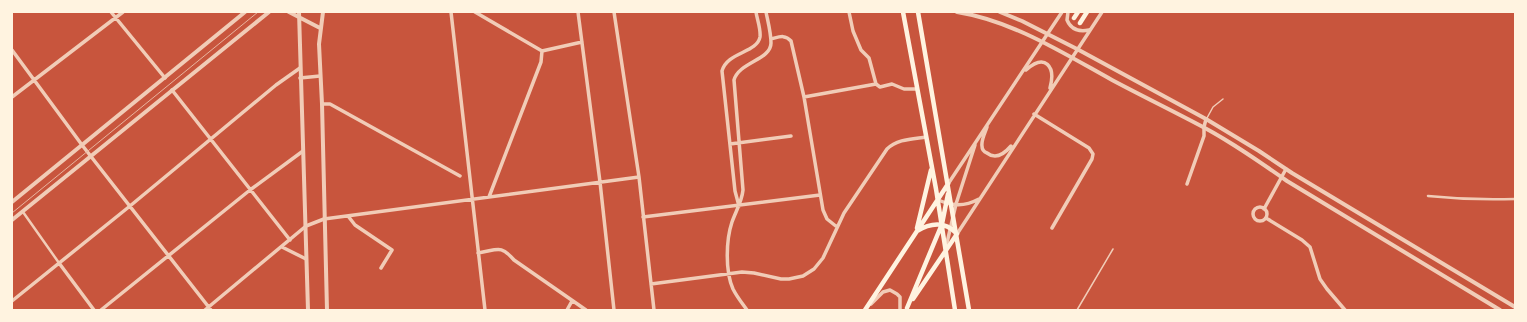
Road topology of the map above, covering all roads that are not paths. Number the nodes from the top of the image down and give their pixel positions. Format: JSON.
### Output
{"nodes":[{"id":1,"x":111,"y":12,"type":"edge"},
{"id":2,"x":123,"y":12,"type":"edge"},
{"id":3,"x":245,"y":12,"type":"edge"},
{"id":4,"x":269,"y":12,"type":"edge"},
{"id":5,"x":288,"y":12,"type":"edge"},
{"id":6,"x":299,"y":12,"type":"edge"},
{"id":7,"x":323,"y":12,"type":"edge"},
{"id":8,"x":451,"y":12,"type":"edge"},
{"id":9,"x":475,"y":12,"type":"edge"},
{"id":10,"x":578,"y":12,"type":"edge"},
{"id":11,"x":614,"y":12,"type":"edge"},
{"id":12,"x":756,"y":12,"type":"edge"},
{"id":13,"x":766,"y":12,"type":"edge"},
{"id":14,"x":849,"y":12,"type":"edge"},
{"id":15,"x":903,"y":12,"type":"edge"},
{"id":16,"x":918,"y":12,"type":"edge"},
{"id":17,"x":957,"y":12,"type":"edge"},
{"id":18,"x":1000,"y":12,"type":"edge"},
{"id":19,"x":1062,"y":12,"type":"edge"},
{"id":20,"x":1068,"y":12,"type":"edge"},
{"id":21,"x":1078,"y":12,"type":"edge"},
{"id":22,"x":1088,"y":12,"type":"edge"},
{"id":23,"x":1102,"y":12,"type":"edge"},
{"id":24,"x":116,"y":18,"type":"junction"},
{"id":25,"x":299,"y":18,"type":"junction"},
{"id":26,"x":1074,"y":18,"type":"dead end"},
{"id":27,"x":1080,"y":23,"type":"dead end"},
{"id":28,"x":320,"y":28,"type":"junction"},
{"id":29,"x":1090,"y":30,"type":"junction"},
{"id":30,"x":1048,"y":34,"type":"junction"},
{"id":31,"x":771,"y":39,"type":"junction"},
{"id":32,"x":582,"y":42,"type":"junction"},
{"id":33,"x":1042,"y":42,"type":"junction"},
{"id":34,"x":1077,"y":49,"type":"junction"},
{"id":35,"x":12,"y":50,"type":"edge"},
{"id":36,"x":542,"y":51,"type":"junction"},
{"id":37,"x":1071,"y":58,"type":"junction"},
{"id":38,"x":300,"y":68,"type":"junction"},
{"id":39,"x":1021,"y":74,"type":"junction"},
{"id":40,"x":320,"y":76,"type":"junction"},
{"id":41,"x":165,"y":78,"type":"junction"},
{"id":42,"x":300,"y":78,"type":"junction"},
{"id":43,"x":34,"y":80,"type":"junction"},
{"id":44,"x":876,"y":84,"type":"junction"},
{"id":45,"x":917,"y":89,"type":"junction"},
{"id":46,"x":172,"y":90,"type":"junction"},
{"id":47,"x":1049,"y":92,"type":"junction"},
{"id":48,"x":804,"y":96,"type":"junction"},
{"id":49,"x":12,"y":97,"type":"edge"},
{"id":50,"x":1223,"y":99,"type":"dead end"},
{"id":51,"x":322,"y":104,"type":"junction"},
{"id":52,"x":1034,"y":114,"type":"junction"},
{"id":53,"x":1206,"y":119,"type":"junction"},
{"id":54,"x":989,"y":123,"type":"junction"},
{"id":55,"x":1204,"y":127,"type":"junction"},
{"id":56,"x":791,"y":136,"type":"dead end"},
{"id":57,"x":926,"y":137,"type":"junction"},
{"id":58,"x":211,"y":139,"type":"junction"},
{"id":59,"x":977,"y":140,"type":"junction"},
{"id":60,"x":1016,"y":142,"type":"junction"},
{"id":61,"x":740,"y":143,"type":"junction"},
{"id":62,"x":730,"y":144,"type":"junction"},
{"id":63,"x":82,"y":145,"type":"junction"},
{"id":64,"x":303,"y":151,"type":"junction"},
{"id":65,"x":92,"y":156,"type":"junction"},
{"id":66,"x":932,"y":168,"type":"junction"},
{"id":67,"x":1286,"y":169,"type":"junction"},
{"id":68,"x":460,"y":176,"type":"dead end"},
{"id":69,"x":639,"y":177,"type":"junction"},
{"id":70,"x":1282,"y":177,"type":"junction"},
{"id":71,"x":600,"y":182,"type":"junction"},
{"id":72,"x":948,"y":184,"type":"junction"},
{"id":73,"x":1187,"y":184,"type":"dead end"},
{"id":74,"x":250,"y":190,"type":"junction"},
{"id":75,"x":820,"y":195,"type":"junction"},
{"id":76,"x":1428,"y":196,"type":"dead end"},
{"id":77,"x":489,"y":197,"type":"junction"},
{"id":78,"x":472,"y":199,"type":"junction"},
{"id":79,"x":980,"y":199,"type":"junction"},
{"id":80,"x":1515,"y":199,"type":"edge"},
{"id":81,"x":938,"y":200,"type":"junction"},
{"id":82,"x":12,"y":201,"type":"edge"},
{"id":83,"x":951,"y":204,"type":"junction"},
{"id":84,"x":130,"y":206,"type":"junction"},
{"id":85,"x":739,"y":206,"type":"junction"},
{"id":86,"x":1264,"y":209,"type":"junction"},
{"id":87,"x":23,"y":212,"type":"junction"},
{"id":88,"x":953,"y":215,"type":"junction"},
{"id":89,"x":348,"y":216,"type":"junction"},
{"id":90,"x":643,"y":217,"type":"junction"},
{"id":91,"x":1266,"y":218,"type":"junction"},
{"id":92,"x":324,"y":219,"type":"junction"},
{"id":93,"x":12,"y":220,"type":"edge"},
{"id":94,"x":942,"y":224,"type":"junction"},
{"id":95,"x":306,"y":226,"type":"junction"},
{"id":96,"x":837,"y":227,"type":"junction"},
{"id":97,"x":950,"y":228,"type":"junction"},
{"id":98,"x":1052,"y":228,"type":"dead end"},
{"id":99,"x":916,"y":232,"type":"junction"},
{"id":100,"x":957,"y":234,"type":"junction"},
{"id":101,"x":290,"y":240,"type":"junction"},
{"id":102,"x":282,"y":246,"type":"junction"},
{"id":103,"x":1113,"y":249,"type":"dead end"},
{"id":104,"x":945,"y":251,"type":"junction"},
{"id":105,"x":478,"y":253,"type":"junction"},
{"id":106,"x":169,"y":256,"type":"junction"},
{"id":107,"x":306,"y":259,"type":"junction"},
{"id":108,"x":59,"y":263,"type":"junction"},
{"id":109,"x":381,"y":268,"type":"dead end"},
{"id":110,"x":729,"y":274,"type":"junction"},
{"id":111,"x":651,"y":284,"type":"junction"},
{"id":112,"x":12,"y":301,"type":"edge"},
{"id":113,"x":572,"y":301,"type":"junction"},
{"id":114,"x":1513,"y":302,"type":"edge"},
{"id":115,"x":1515,"y":307,"type":"edge"},
{"id":116,"x":210,"y":308,"type":"edge"},
{"id":117,"x":866,"y":309,"type":"edge"},
{"id":118,"x":906,"y":309,"type":"edge"},
{"id":119,"x":94,"y":310,"type":"edge"},
{"id":120,"x":101,"y":310,"type":"edge"},
{"id":121,"x":205,"y":310,"type":"edge"},
{"id":122,"x":308,"y":310,"type":"edge"},
{"id":123,"x":327,"y":310,"type":"edge"},
{"id":124,"x":485,"y":310,"type":"edge"},
{"id":125,"x":567,"y":310,"type":"edge"},
{"id":126,"x":586,"y":310,"type":"edge"},
{"id":127,"x":614,"y":310,"type":"edge"},
{"id":128,"x":654,"y":310,"type":"edge"},
{"id":129,"x":747,"y":310,"type":"edge"},
{"id":130,"x":900,"y":310,"type":"edge"},
{"id":131,"x":955,"y":310,"type":"edge"},
{"id":132,"x":969,"y":310,"type":"edge"},
{"id":133,"x":1077,"y":310,"type":"edge"},
{"id":134,"x":1345,"y":310,"type":"edge"},
{"id":135,"x":1500,"y":310,"type":"edge"}],
"edges":[{"from":1,"to":24,"type":"street"},
{"from":2,"to":24,"type":"street"},
{"from":3,"to":41,"type":"street"},
{"from":4,"to":46,"type":"street"},
{"from":5,"to":25,"type":"street"},
{"from":6,"to":25,"type":"street"},
{"from":7,"to":28,"type":"street"},
{"from":8,"to":78,"type":"street"},
{"from":9,"to":36,"type":"street"},
{"from":10,"to":32,"type":"street"},
{"from":11,"to":69,"type":"street"},
{"from":12,"to":62,"type":"street"},
{"from":13,"to":31,"type":"street"},
{"from":14,"to":44,"type":"street"},
{"from":15,"to":45,"type":"main road"},
{"from":16,"to":72,"type":"main road"},
{"from":17,"to":33,"type":"street"},
{"from":18,"to":30,"type":"street"},
{"from":19,"to":30,"type":"street"},
{"from":20,"to":29,"type":"street"},
{"from":21,"to":26,"type":"main road"},
{"from":22,"to":27,"type":"main road"},
{"from":23,"to":29,"type":"street"},
{"from":24,"to":41,"type":"street"},
{"from":24,"to":43,"type":"street"},
{"from":25,"to":28,"type":"street"},
{"from":25,"to":38,"type":"street"},
{"from":28,"to":40,"type":"street"},
{"from":29,"to":34,"type":"street"},
{"from":30,"to":33,"type":"street"},
{"from":30,"to":34,"type":"street"},
{"from":31,"to":48,"type":"street"},
{"from":31,"to":61,"type":"street"},
{"from":32,"to":36,"type":"street"},
{"from":32,"to":71,"type":"street"},
{"from":33,"to":37,"type":"street"},
{"from":33,"to":39,"type":"street"},
{"from":34,"to":37,"type":"street"},
{"from":34,"to":53,"type":"street"},
{"from":35,"to":43,"type":"street"},
{"from":36,"to":77,"type":"street"},
{"from":37,"to":47,"type":"street"},
{"from":37,"to":55,"type":"street"},
{"from":38,"to":42,"type":"street"},
{"from":38,"to":58,"type":"street"},
{"from":39,"to":47,"type":"street"},
{"from":39,"to":54,"type":"street"},
{"from":40,"to":42,"type":"street"},
{"from":40,"to":51,"type":"street"},
{"from":41,"to":63,"type":"street"},
{"from":42,"to":64,"type":"street"},
{"from":43,"to":49,"type":"street"},
{"from":43,"to":63,"type":"street"},
{"from":44,"to":45,"type":"street"},
{"from":44,"to":48,"type":"street"},
{"from":45,"to":57,"type":"main road"},
{"from":46,"to":58,"type":"street"},
{"from":46,"to":65,"type":"street"},
{"from":47,"to":52,"type":"street"},
{"from":48,"to":75,"type":"street"},
{"from":50,"to":53,"type":"lane"},
{"from":51,"to":68,"type":"street"},
{"from":51,"to":92,"type":"street"},
{"from":52,"to":60,"type":"street"},
{"from":52,"to":98,"type":"street"},
{"from":53,"to":55,"type":"street"},
{"from":53,"to":67,"type":"street"},
{"from":54,"to":59,"type":"street"},
{"from":54,"to":60,"type":"street"},
{"from":55,"to":70,"type":"street"},
{"from":55,"to":73,"type":"street"},
{"from":56,"to":61,"type":"street"},
{"from":57,"to":66,"type":"main road"},
{"from":57,"to":96,"type":"street"},
{"from":58,"to":74,"type":"street"},
{"from":58,"to":84,"type":"street"},
{"from":59,"to":72,"type":"street"},
{"from":59,"to":83,"type":"street"},
{"from":60,"to":79,"type":"street"},
{"from":61,"to":62,"type":"street"},
{"from":61,"to":85,"type":"street"},
{"from":62,"to":85,"type":"street"},
{"from":63,"to":65,"type":"street"},
{"from":63,"to":82,"type":"street"},
{"from":64,"to":74,"type":"street"},
{"from":64,"to":95,"type":"street"},
{"from":65,"to":84,"type":"street"},
{"from":65,"to":87,"type":"street"},
{"from":66,"to":81,"type":"main road"},
{"from":66,"to":99,"type":"main road"},
{"from":67,"to":70,"type":"street"},
{"from":67,"to":114,"type":"street"},
{"from":69,"to":71,"type":"street"},
{"from":69,"to":90,"type":"street"},
{"from":70,"to":86,"type":"street"},
{"from":70,"to":135,"type":"street"},
{"from":71,"to":77,"type":"street"},
{"from":71,"to":127,"type":"street"},
{"from":72,"to":81,"type":"main road"},
{"from":72,"to":83,"type":"main road"},
{"from":74,"to":101,"type":"street"},
{"from":74,"to":106,"type":"street"},
{"from":75,"to":85,"type":"street"},
{"from":75,"to":96,"type":"street"},
{"from":76,"to":80,"type":"street"},
{"from":77,"to":78,"type":"street"},
{"from":78,"to":89,"type":"street"},
{"from":78,"to":105,"type":"street"},
{"from":79,"to":83,"type":"street"},
{"from":79,"to":100,"type":"street"},
{"from":81,"to":83,"type":"street"},
{"from":81,"to":94,"type":"main road"},
{"from":81,"to":99,"type":"main road"},
{"from":83,"to":88,"type":"main road"},
{"from":83,"to":94,"type":"main road"},
{"from":84,"to":106,"type":"street"},
{"from":84,"to":108,"type":"street"},
{"from":85,"to":90,"type":"street"},
{"from":85,"to":110,"type":"street"},
{"from":86,"to":91,"type":"street"},
{"from":86,"to":91,"type":"street"},
{"from":87,"to":93,"type":"street"},
{"from":87,"to":108,"type":"street"},
{"from":88,"to":97,"type":"street"},
{"from":88,"to":100,"type":"main road"},
{"from":89,"to":92,"type":"street"},
{"from":89,"to":109,"type":"street"},
{"from":90,"to":111,"type":"street"},
{"from":91,"to":134,"type":"street"},
{"from":92,"to":95,"type":"street"},
{"from":92,"to":123,"type":"street"},
{"from":94,"to":97,"type":"main road"},
{"from":94,"to":99,"type":"main road"},
{"from":94,"to":104,"type":"main road"},
{"from":94,"to":118,"type":"main road"},
{"from":95,"to":101,"type":"street"},
{"from":95,"to":107,"type":"street"},
{"from":96,"to":110,"type":"street"},
{"from":97,"to":100,"type":"main road"},
{"from":97,"to":104,"type":"street"},
{"from":99,"to":117,"type":"main road"},
{"from":100,"to":104,"type":"main road"},
{"from":100,"to":132,"type":"main road"},
{"from":101,"to":102,"type":"street"},
{"from":102,"to":107,"type":"street"},
{"from":102,"to":116,"type":"street"},
{"from":103,"to":133,"type":"lane"},
{"from":104,"to":118,"type":"main road"},
{"from":104,"to":131,"type":"main road"},
{"from":105,"to":113,"type":"street"},
{"from":105,"to":124,"type":"street"},
{"from":106,"to":116,"type":"street"},
{"from":106,"to":120,"type":"street"},
{"from":107,"to":122,"type":"street"},
{"from":108,"to":112,"type":"street"},
{"from":108,"to":119,"type":"street"},
{"from":110,"to":111,"type":"street"},
{"from":110,"to":129,"type":"street"},
{"from":111,"to":128,"type":"street"},
{"from":113,"to":125,"type":"street"},
{"from":113,"to":126,"type":"street"},
{"from":114,"to":115,"type":"street"},
{"from":116,"to":121,"type":"street"},
{"from":117,"to":130,"type":"street"}]}
